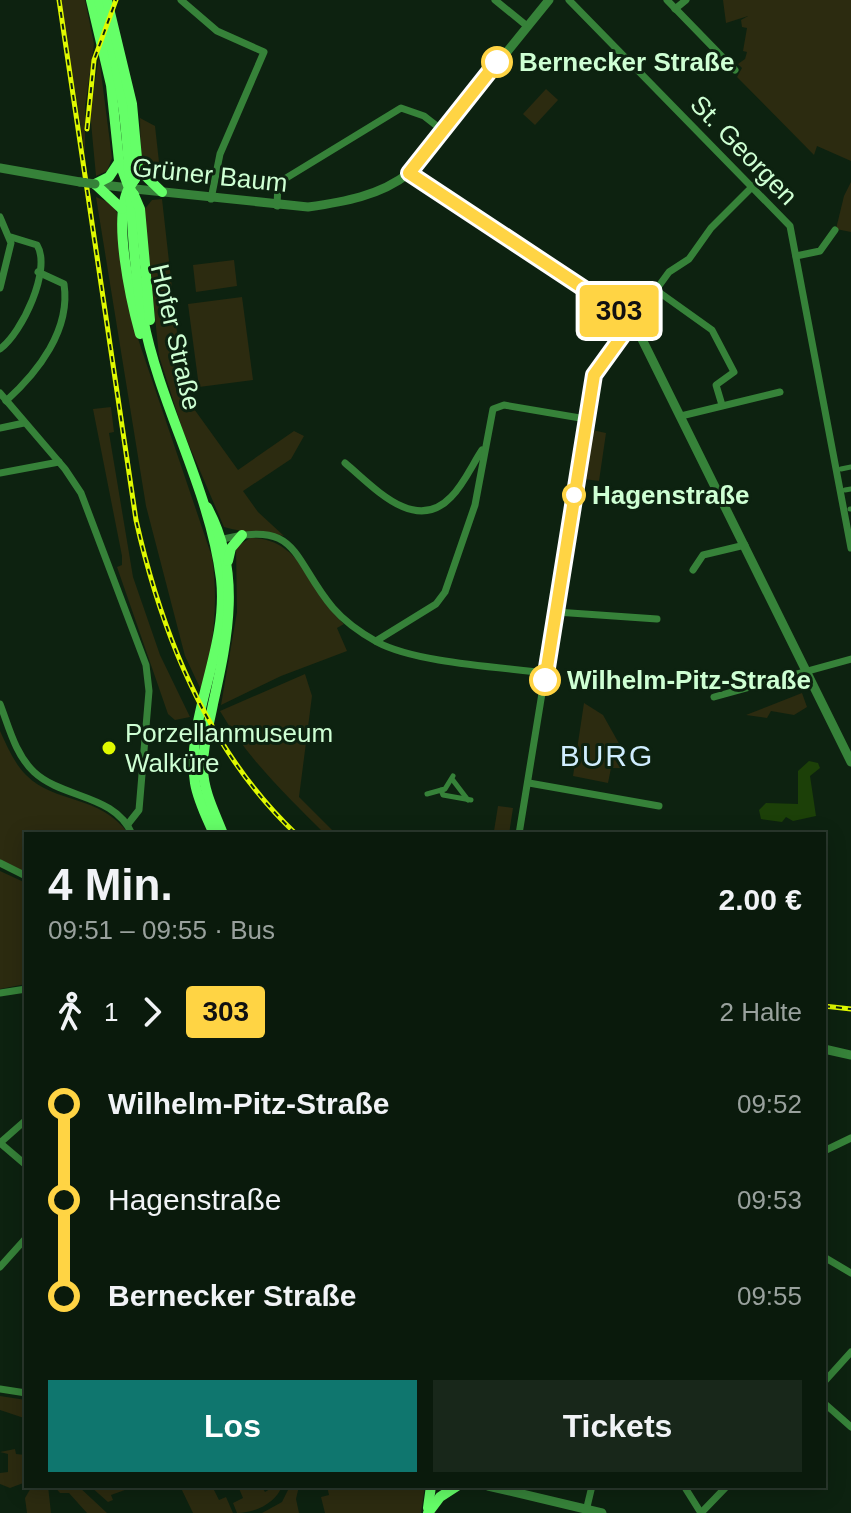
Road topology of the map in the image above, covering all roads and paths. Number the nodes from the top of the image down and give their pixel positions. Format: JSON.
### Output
{"nodes":[{"id":1,"x":91,"y":0,"type":"edge"},
{"id":2,"x":99,"y":0,"type":"edge"},
{"id":3,"x":107,"y":0,"type":"edge"},
{"id":4,"x":181,"y":0,"type":"edge"},
{"id":5,"x":495,"y":0,"type":"edge"},
{"id":6,"x":549,"y":0,"type":"edge"},
{"id":7,"x":569,"y":0,"type":"edge"},
{"id":8,"x":667,"y":0,"type":"edge"},
{"id":9,"x":686,"y":0,"type":"edge"},
{"id":10,"x":675,"y":9,"type":"junction"},
{"id":11,"x":527,"y":26,"type":"junction"},
{"id":12,"x":735,"y":70,"type":"dead end"},
{"id":13,"x":442,"y":130,"type":"junction"},
{"id":14,"x":119,"y":161,"type":"junction"},
{"id":15,"x":0,"y":168,"type":"edge"},
{"id":16,"x":409,"y":173,"type":"junction"},
{"id":17,"x":95,"y":184,"type":"junction"},
{"id":18,"x":753,"y":186,"type":"junction"},
{"id":19,"x":130,"y":188,"type":"junction"},
{"id":20,"x":162,"y":192,"type":"junction"},
{"id":21,"x":211,"y":199,"type":"junction"},
{"id":22,"x":277,"y":206,"type":"junction"},
{"id":23,"x":140,"y":209,"type":"junction"},
{"id":24,"x":0,"y":217,"type":"edge"},
{"id":25,"x":835,"y":230,"type":"dead end"},
{"id":26,"x":11,"y":237,"type":"junction"},
{"id":27,"x":796,"y":256,"type":"junction"},
{"id":28,"x":38,"y":272,"type":"junction"},
{"id":29,"x":0,"y":288,"type":"edge"},
{"id":30,"x":656,"y":290,"type":"junction"},
{"id":31,"x":633,"y":321,"type":"junction"},
{"id":32,"x":0,"y":349,"type":"edge"},
{"id":33,"x":153,"y":362,"type":"junction"},
{"id":34,"x":780,"y":392,"type":"dead end"},
{"id":35,"x":0,"y":393,"type":"edge"},
{"id":36,"x":6,"y":401,"type":"junction"},
{"id":37,"x":722,"y":405,"type":"junction"},
{"id":38,"x":681,"y":416,"type":"junction"},
{"id":39,"x":586,"y":419,"type":"junction"},
{"id":40,"x":24,"y":423,"type":"junction"},
{"id":41,"x":0,"y":428,"type":"edge"},
{"id":42,"x":483,"y":448,"type":"junction"},
{"id":43,"x":59,"y":462,"type":"junction"},
{"id":44,"x":345,"y":463,"type":"dead end"},
{"id":45,"x":851,"y":467,"type":"edge"},
{"id":46,"x":841,"y":469,"type":"dead end"},
{"id":47,"x":0,"y":473,"type":"edge"},
{"id":48,"x":200,"y":494,"type":"junction"},
{"id":49,"x":849,"y":511,"type":"edge"},
{"id":50,"x":214,"y":519,"type":"junction"},
{"id":51,"x":240,"y":535,"type":"junction"},
{"id":52,"x":217,"y":541,"type":"junction"},
{"id":53,"x":745,"y":545,"type":"junction"},
{"id":54,"x":851,"y":548,"type":"edge"},
{"id":55,"x":227,"y":563,"type":"junction"},
{"id":56,"x":693,"y":570,"type":"dead end"},
{"id":57,"x":556,"y":612,"type":"junction"},
{"id":58,"x":657,"y":619,"type":"dead end"},
{"id":59,"x":376,"y":641,"type":"junction"},
{"id":60,"x":851,"y":659,"type":"edge"},
{"id":61,"x":806,"y":669,"type":"junction"},
{"id":62,"x":546,"y":673,"type":"junction"},
{"id":63,"x":714,"y":697,"type":"dead end"},
{"id":64,"x":0,"y":704,"type":"edge"},
{"id":65,"x":851,"y":762,"type":"edge"},
{"id":66,"x":529,"y":783,"type":"junction"},
{"id":67,"x":441,"y":790,"type":"junction"},
{"id":68,"x":427,"y":794,"type":"dead end"},
{"id":69,"x":659,"y":806,"type":"dead end"},
{"id":70,"x":128,"y":824,"type":"junction"},
{"id":71,"x":131,"y":832,"type":"edge"},
{"id":72,"x":213,"y":832,"type":"edge"},
{"id":73,"x":222,"y":832,"type":"edge"},
{"id":74,"x":519,"y":832,"type":"edge"},
{"id":75,"x":0,"y":863,"type":"edge"},
{"id":76,"x":24,"y":875,"type":"edge"},
{"id":77,"x":24,"y":989,"type":"edge"},
{"id":78,"x":0,"y":993,"type":"edge"},
{"id":79,"x":826,"y":1049,"type":"edge"},
{"id":80,"x":851,"y":1055,"type":"edge"},
{"id":81,"x":24,"y":1122,"type":"edge"},
{"id":82,"x":851,"y":1138,"type":"edge"},
{"id":83,"x":0,"y":1143,"type":"edge"},
{"id":84,"x":826,"y":1150,"type":"edge"},
{"id":85,"x":24,"y":1163,"type":"edge"},
{"id":86,"x":24,"y":1240,"type":"edge"},
{"id":87,"x":826,"y":1258,"type":"edge"},
{"id":88,"x":0,"y":1267,"type":"edge"},
{"id":89,"x":851,"y":1273,"type":"edge"},
{"id":90,"x":851,"y":1352,"type":"edge"},
{"id":91,"x":826,"y":1380,"type":"edge"},
{"id":92,"x":0,"y":1389,"type":"edge"},
{"id":93,"x":23,"y":1392,"type":"edge"},
{"id":94,"x":826,"y":1405,"type":"edge"},
{"id":95,"x":851,"y":1427,"type":"edge"},
{"id":96,"x":431,"y":1488,"type":"edge"},
{"id":97,"x":454,"y":1488,"type":"edge"},
{"id":98,"x":592,"y":1488,"type":"edge"},
{"id":99,"x":685,"y":1488,"type":"edge"},
{"id":100,"x":725,"y":1488,"type":"edge"},
{"id":101,"x":513,"y":1489,"type":"edge"},
{"id":102,"x":586,"y":1511,"type":"edge"},
{"id":103,"x":427,"y":1513,"type":"edge"},
{"id":104,"x":602,"y":1513,"type":"edge"},
{"id":105,"x":703,"y":1513,"type":"edge"}],
"edges":[{"from":1,"to":14,"type":"main road"},
{"from":2,"to":19,"type":"main road"},
{"from":3,"to":19,"type":"main road"},
{"from":4,"to":21,"type":"street"},
{"from":5,"to":11,"type":"street"},
{"from":6,"to":11,"type":"street"},
{"from":7,"to":18,"type":"street","name":"St. Georgen"},
{"from":8,"to":10,"type":"street"},
{"from":9,"to":10,"type":"street"},
{"from":10,"to":12,"type":"street"},
{"from":11,"to":13,"type":"street"},
{"from":13,"to":16,"type":"street"},
{"from":13,"to":22,"type":"street"},
{"from":14,"to":17,"type":"main road"},
{"from":14,"to":19,"type":"main road"},
{"from":15,"to":17,"type":"street","name":"Grüner Baum","bridge":true},
{"from":16,"to":22,"type":"street","name":"Grüner Baum"},
{"from":16,"to":31,"type":"street"},
{"from":17,"to":19,"type":"main road"},
{"from":17,"to":19,"type":"street","name":"Grüner Baum"},
{"from":18,"to":27,"type":"street","name":"St. Georgen"},
{"from":18,"to":30,"type":"street"},
{"from":19,"to":20,"type":"main road"},
{"from":19,"to":20,"type":"street","name":"Grüner Baum"},
{"from":19,"to":23,"type":"main road"},
{"from":19,"to":33,"type":"main road","name":"Hofer Straße"},
{"from":19,"to":33,"type":"main road"},
{"from":20,"to":21,"type":"street","name":"Grüner Baum"},
{"from":20,"to":23,"type":"main road"},
{"from":21,"to":22,"type":"street","name":"Grüner Baum"},
{"from":23,"to":33,"type":"main road"},
{"from":24,"to":26,"type":"street"},
{"from":25,"to":27,"type":"street"},
{"from":26,"to":28,"type":"street"},
{"from":26,"to":29,"type":"street"},
{"from":27,"to":49,"type":"street"},
{"from":28,"to":32,"type":"street"},
{"from":28,"to":36,"type":"street"},
{"from":30,"to":31,"type":"street"},
{"from":30,"to":37,"type":"street"},
{"from":31,"to":38,"type":"street"},
{"from":31,"to":39,"type":"street"},
{"from":33,"to":48,"type":"main road","name":"Hofer Straße"},
{"from":34,"to":37,"type":"street"},
{"from":35,"to":36,"type":"street"},
{"from":36,"to":40,"type":"street"},
{"from":37,"to":38,"type":"street"},
{"from":38,"to":53,"type":"street"},
{"from":39,"to":42,"type":"street"},
{"from":39,"to":57,"type":"street"},
{"from":40,"to":41,"type":"street"},
{"from":40,"to":43,"type":"street"},
{"from":42,"to":44,"type":"street"},
{"from":42,"to":59,"type":"street"},
{"from":43,"to":47,"type":"street"},
{"from":43,"to":70,"type":"street"},
{"from":45,"to":46,"type":"street"},
{"from":48,"to":50,"type":"main road","name":"Hofer Straße"},
{"from":48,"to":52,"type":"main road","name":"Hofer Straße"},
{"from":49,"to":54,"type":"street"},
{"from":50,"to":51,"type":"main road"},
{"from":50,"to":52,"type":"main road","name":"Hofer Straße"},
{"from":51,"to":52,"type":"street"},
{"from":51,"to":55,"type":"main road"},
{"from":51,"to":59,"type":"street"},
{"from":52,"to":55,"type":"main road","name":"Hofer Straße"},
{"from":52,"to":72,"type":"main road","name":"Hofer Straße"},
{"from":53,"to":56,"type":"street"},
{"from":53,"to":61,"type":"street"},
{"from":55,"to":73,"type":"main road","name":"Hofer Straße"},
{"from":57,"to":58,"type":"street"},
{"from":57,"to":62,"type":"street"},
{"from":59,"to":62,"type":"street"},
{"from":60,"to":61,"type":"street"},
{"from":61,"to":63,"type":"street"},
{"from":61,"to":65,"type":"street"},
{"from":62,"to":66,"type":"street"},
{"from":64,"to":70,"type":"street"},
{"from":66,"to":69,"type":"street"},
{"from":66,"to":74,"type":"street"},
{"from":67,"to":67,"type":"street"},
{"from":67,"to":68,"type":"street"},
{"from":70,"to":71,"type":"street"},
{"from":75,"to":76,"type":"street"},
{"from":77,"to":78,"type":"street"},
{"from":79,"to":80,"type":"street"},
{"from":81,"to":83,"type":"street"},
{"from":82,"to":84,"type":"street"},
{"from":83,"to":85,"type":"street"},
{"from":86,"to":88,"type":"street"},
{"from":87,"to":89,"type":"street"},
{"from":90,"to":91,"type":"street"},
{"from":92,"to":93,"type":"street"},
{"from":94,"to":95,"type":"street"},
{"from":96,"to":103,"type":"main road"},
{"from":97,"to":103,"type":"main road"},
{"from":98,"to":102,"type":"street"},
{"from":99,"to":105,"type":"street"},
{"from":100,"to":105,"type":"street"},
{"from":101,"to":102,"type":"street"},
{"from":102,"to":104,"type":"street"}]}
